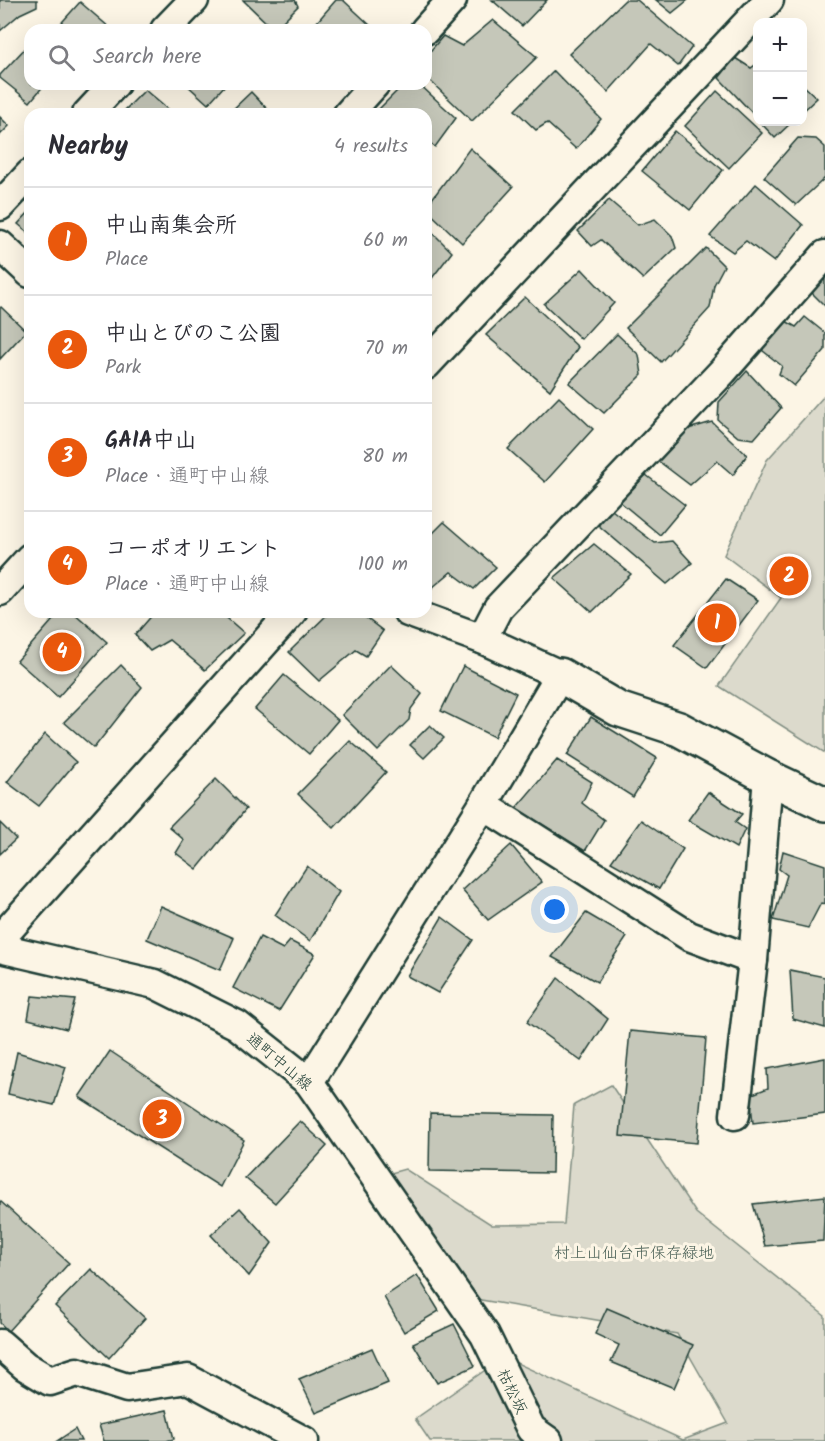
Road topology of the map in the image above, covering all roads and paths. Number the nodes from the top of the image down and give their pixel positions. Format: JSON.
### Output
{"nodes":[{"id":1,"x":194,"y":0,"type":"edge"},
{"id":2,"x":452,"y":0,"type":"edge"},
{"id":3,"x":769,"y":0,"type":"edge"},
{"id":4,"x":171,"y":24,"type":"edge"},
{"id":5,"x":430,"y":24,"type":"edge"},
{"id":6,"x":109,"y":90,"type":"edge"},
{"id":7,"x":370,"y":90,"type":"edge"},
{"id":8,"x":93,"y":108,"type":"edge"},
{"id":9,"x":353,"y":108,"type":"edge"},
{"id":10,"x":24,"y":180,"type":"edge"},
{"id":11,"x":0,"y":206,"type":"edge"},
{"id":12,"x":2,"y":250,"type":"edge"},
{"id":13,"x":825,"y":255,"type":"edge"},
{"id":14,"x":24,"y":268,"type":"edge"},
{"id":15,"x":432,"y":359,"type":"edge"},
{"id":16,"x":24,"y":565,"type":"edge"},
{"id":17,"x":0,"y":591,"type":"edge"},
{"id":18,"x":287,"y":618,"type":"edge"},
{"id":19,"x":424,"y":618,"type":"edge"},
{"id":20,"x":482,"y":639,"type":"junction"},
{"id":21,"x":560,"y":675,"type":"junction"},
{"id":22,"x":768,"y":777,"type":"junction"},
{"id":23,"x":825,"y":804,"type":"edge"},
{"id":24,"x":483,"y":805,"type":"junction"},
{"id":25,"x":0,"y":939,"type":"edge"},
{"id":26,"x":0,"y":948,"type":"edge"},
{"id":27,"x":753,"y":960,"type":"junction"},
{"id":28,"x":309,"y":1082,"type":"junction"},
{"id":29,"x":735,"y":1115,"type":"dead end"},
{"id":30,"x":485,"y":1335,"type":"joint"},
{"id":31,"x":0,"y":1344,"type":"edge"},
{"id":32,"x":304,"y":1441,"type":"edge"},
{"id":33,"x":548,"y":1441,"type":"edge"}],
"edges":[{"from":1,"to":4,"type":"street"},
{"from":2,"to":5,"type":"street"},
{"from":3,"to":15,"type":"street"},
{"from":6,"to":8,"type":"street"},
{"from":7,"to":9,"type":"street"},
{"from":10,"to":11,"type":"street"},
{"from":12,"to":14,"type":"street"},
{"from":13,"to":20,"type":"street"},
{"from":16,"to":17,"type":"street"},
{"from":18,"to":25,"type":"street"},
{"from":19,"to":20,"type":"street"},
{"from":20,"to":21,"type":"street"},
{"from":21,"to":22,"type":"street"},
{"from":21,"to":24,"type":"street"},
{"from":22,"to":23,"type":"street"},
{"from":22,"to":27,"type":"street"},
{"from":24,"to":27,"type":"street"},
{"from":24,"to":28,"type":"street"},
{"from":26,"to":28,"type":"street","name":"通町中山線"},
{"from":27,"to":29,"type":"street"},
{"from":28,"to":30,"type":"street","name":"通町中山線"},
{"from":30,"to":33,"type":"street","name":"枯松坂"},
{"from":31,"to":32,"type":"street"}]}
